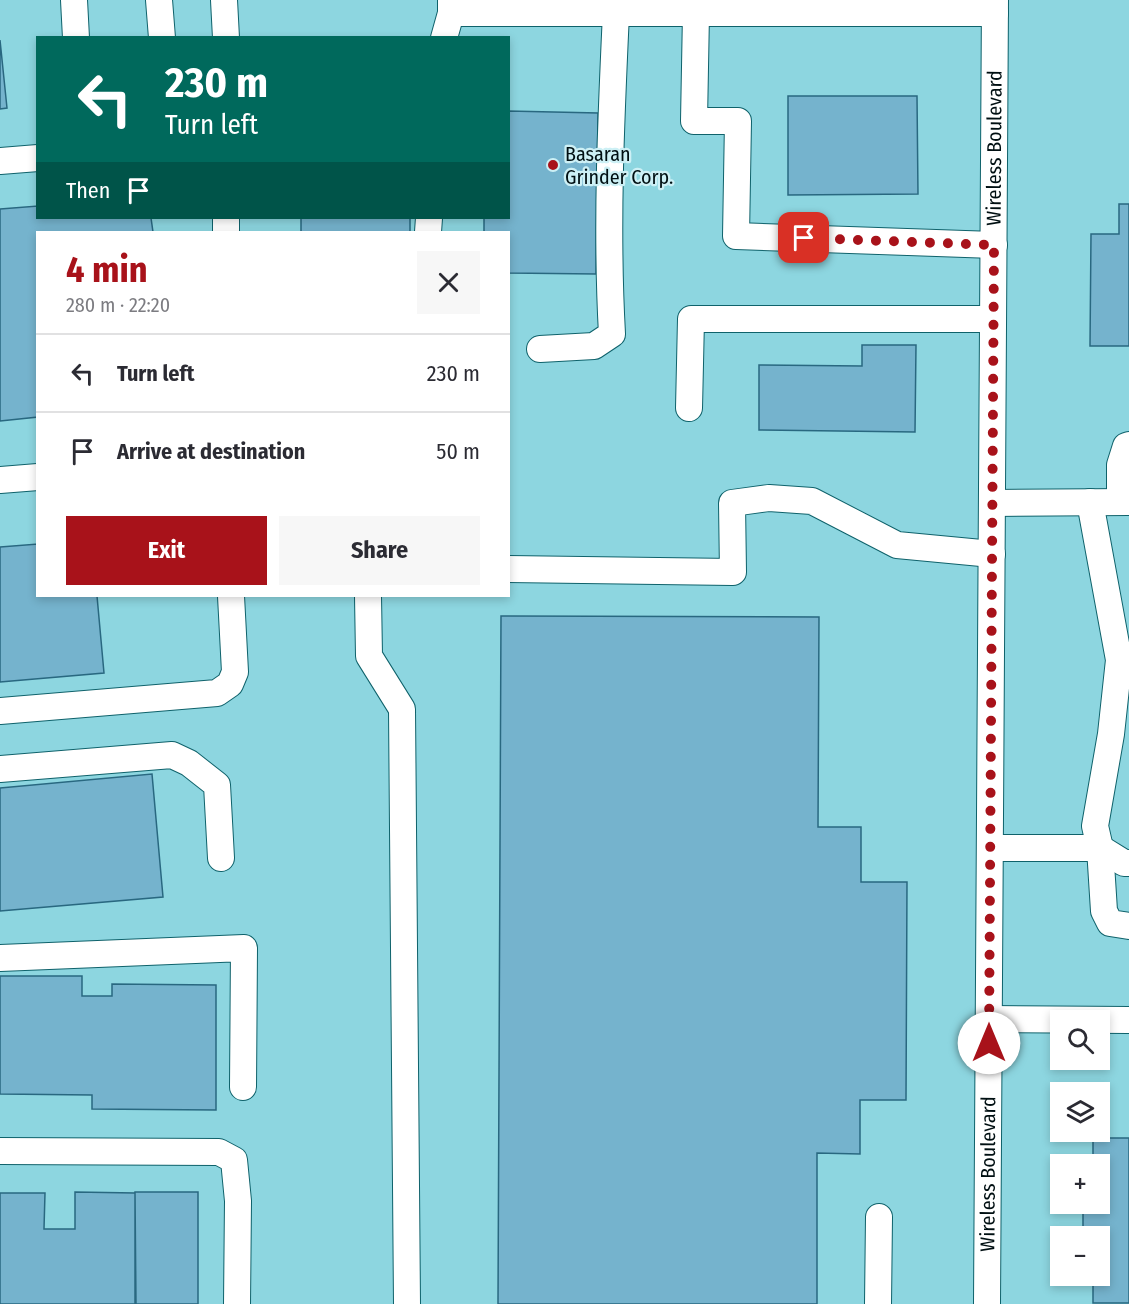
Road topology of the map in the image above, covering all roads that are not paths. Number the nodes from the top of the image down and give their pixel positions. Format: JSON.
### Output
{"nodes":[{"id":1,"x":74,"y":0,"type":"edge"},
{"id":2,"x":159,"y":0,"type":"edge"},
{"id":3,"x":224,"y":0,"type":"edge"},
{"id":4,"x":995,"y":6,"type":"edge"},
{"id":5,"x":627,"y":9,"type":"edge"},
{"id":6,"x":706,"y":9,"type":"edge"},
{"id":7,"x":449,"y":17,"type":"edge"},
{"id":8,"x":76,"y":36,"type":"edge"},
{"id":9,"x":162,"y":36,"type":"edge"},
{"id":10,"x":226,"y":36,"type":"edge"},
{"id":11,"x":36,"y":158,"type":"edge"},
{"id":12,"x":0,"y":161,"type":"edge"},
{"id":13,"x":994,"y":245,"type":"junction"},
{"id":14,"x":993,"y":319,"type":"junction"},
{"id":15,"x":540,"y":349,"type":"dead end"},
{"id":16,"x":689,"y":408,"type":"dead end"},
{"id":17,"x":1129,"y":445,"type":"edge"},
{"id":18,"x":36,"y":477,"type":"edge"},
{"id":19,"x":0,"y":480,"type":"edge"},
{"id":20,"x":1090,"y":502,"type":"junction"},
{"id":21,"x":1125,"y":502,"type":"edge"},
{"id":22,"x":992,"y":503,"type":"junction"},
{"id":23,"x":992,"y":554,"type":"junction"},
{"id":24,"x":510,"y":569,"type":"edge"},
{"id":25,"x":231,"y":597,"type":"edge"},
{"id":26,"x":368,"y":597,"type":"edge"},
{"id":27,"x":0,"y":711,"type":"edge"},
{"id":28,"x":0,"y":769,"type":"edge"},
{"id":29,"x":990,"y":848,"type":"junction"},
{"id":30,"x":1100,"y":848,"type":"junction"},
{"id":31,"x":222,"y":858,"type":"dead end"},
{"id":32,"x":1129,"y":863,"type":"edge"},
{"id":33,"x":1129,"y":926,"type":"edge"},
{"id":34,"x":0,"y":958,"type":"edge"},
{"id":35,"x":989,"y":1019,"type":"junction"},
{"id":36,"x":1129,"y":1020,"type":"edge"},
{"id":37,"x":243,"y":1087,"type":"dead end"},
{"id":38,"x":0,"y":1151,"type":"edge"},
{"id":39,"x":879,"y":1217,"type":"dead end"},
{"id":40,"x":237,"y":1304,"type":"edge"},
{"id":41,"x":407,"y":1304,"type":"edge"},
{"id":42,"x":878,"y":1304,"type":"edge"},
{"id":43,"x":987,"y":1304,"type":"edge"}],
"edges":[{"from":1,"to":8,"type":"street"},
{"from":2,"to":9,"type":"street"},
{"from":3,"to":10,"type":"street"},
{"from":4,"to":6,"type":"street"},
{"from":4,"to":13,"type":"street","name":"Wireless Boulevard"},
{"from":5,"to":6,"type":"street"},
{"from":5,"to":7,"type":"street"},
{"from":5,"to":15,"type":"street"},
{"from":6,"to":13,"type":"street"},
{"from":11,"to":12,"type":"street"},
{"from":13,"to":14,"type":"street","name":"Wireless Boulevard"},
{"from":14,"to":16,"type":"street"},
{"from":14,"to":22,"type":"street","name":"Wireless Boulevard"},
{"from":17,"to":21,"type":"street"},
{"from":18,"to":19,"type":"street"},
{"from":20,"to":21,"type":"street"},
{"from":20,"to":22,"type":"street"},
{"from":20,"to":30,"type":"street"},
{"from":22,"to":23,"type":"street","name":"Wireless Boulevard"},
{"from":23,"to":24,"type":"street"},
{"from":23,"to":29,"type":"street","name":"Wireless Boulevard"},
{"from":25,"to":27,"type":"street"},
{"from":26,"to":41,"type":"street"},
{"from":28,"to":31,"type":"street"},
{"from":29,"to":30,"type":"street"},
{"from":29,"to":35,"type":"street","name":"Wireless Boulevard"},
{"from":30,"to":32,"type":"street"},
{"from":30,"to":33,"type":"street"},
{"from":34,"to":37,"type":"street"},
{"from":35,"to":36,"type":"street"},
{"from":35,"to":43,"type":"street","name":"Wireless Boulevard"},
{"from":38,"to":40,"type":"street"},
{"from":39,"to":42,"type":"street"}]}
